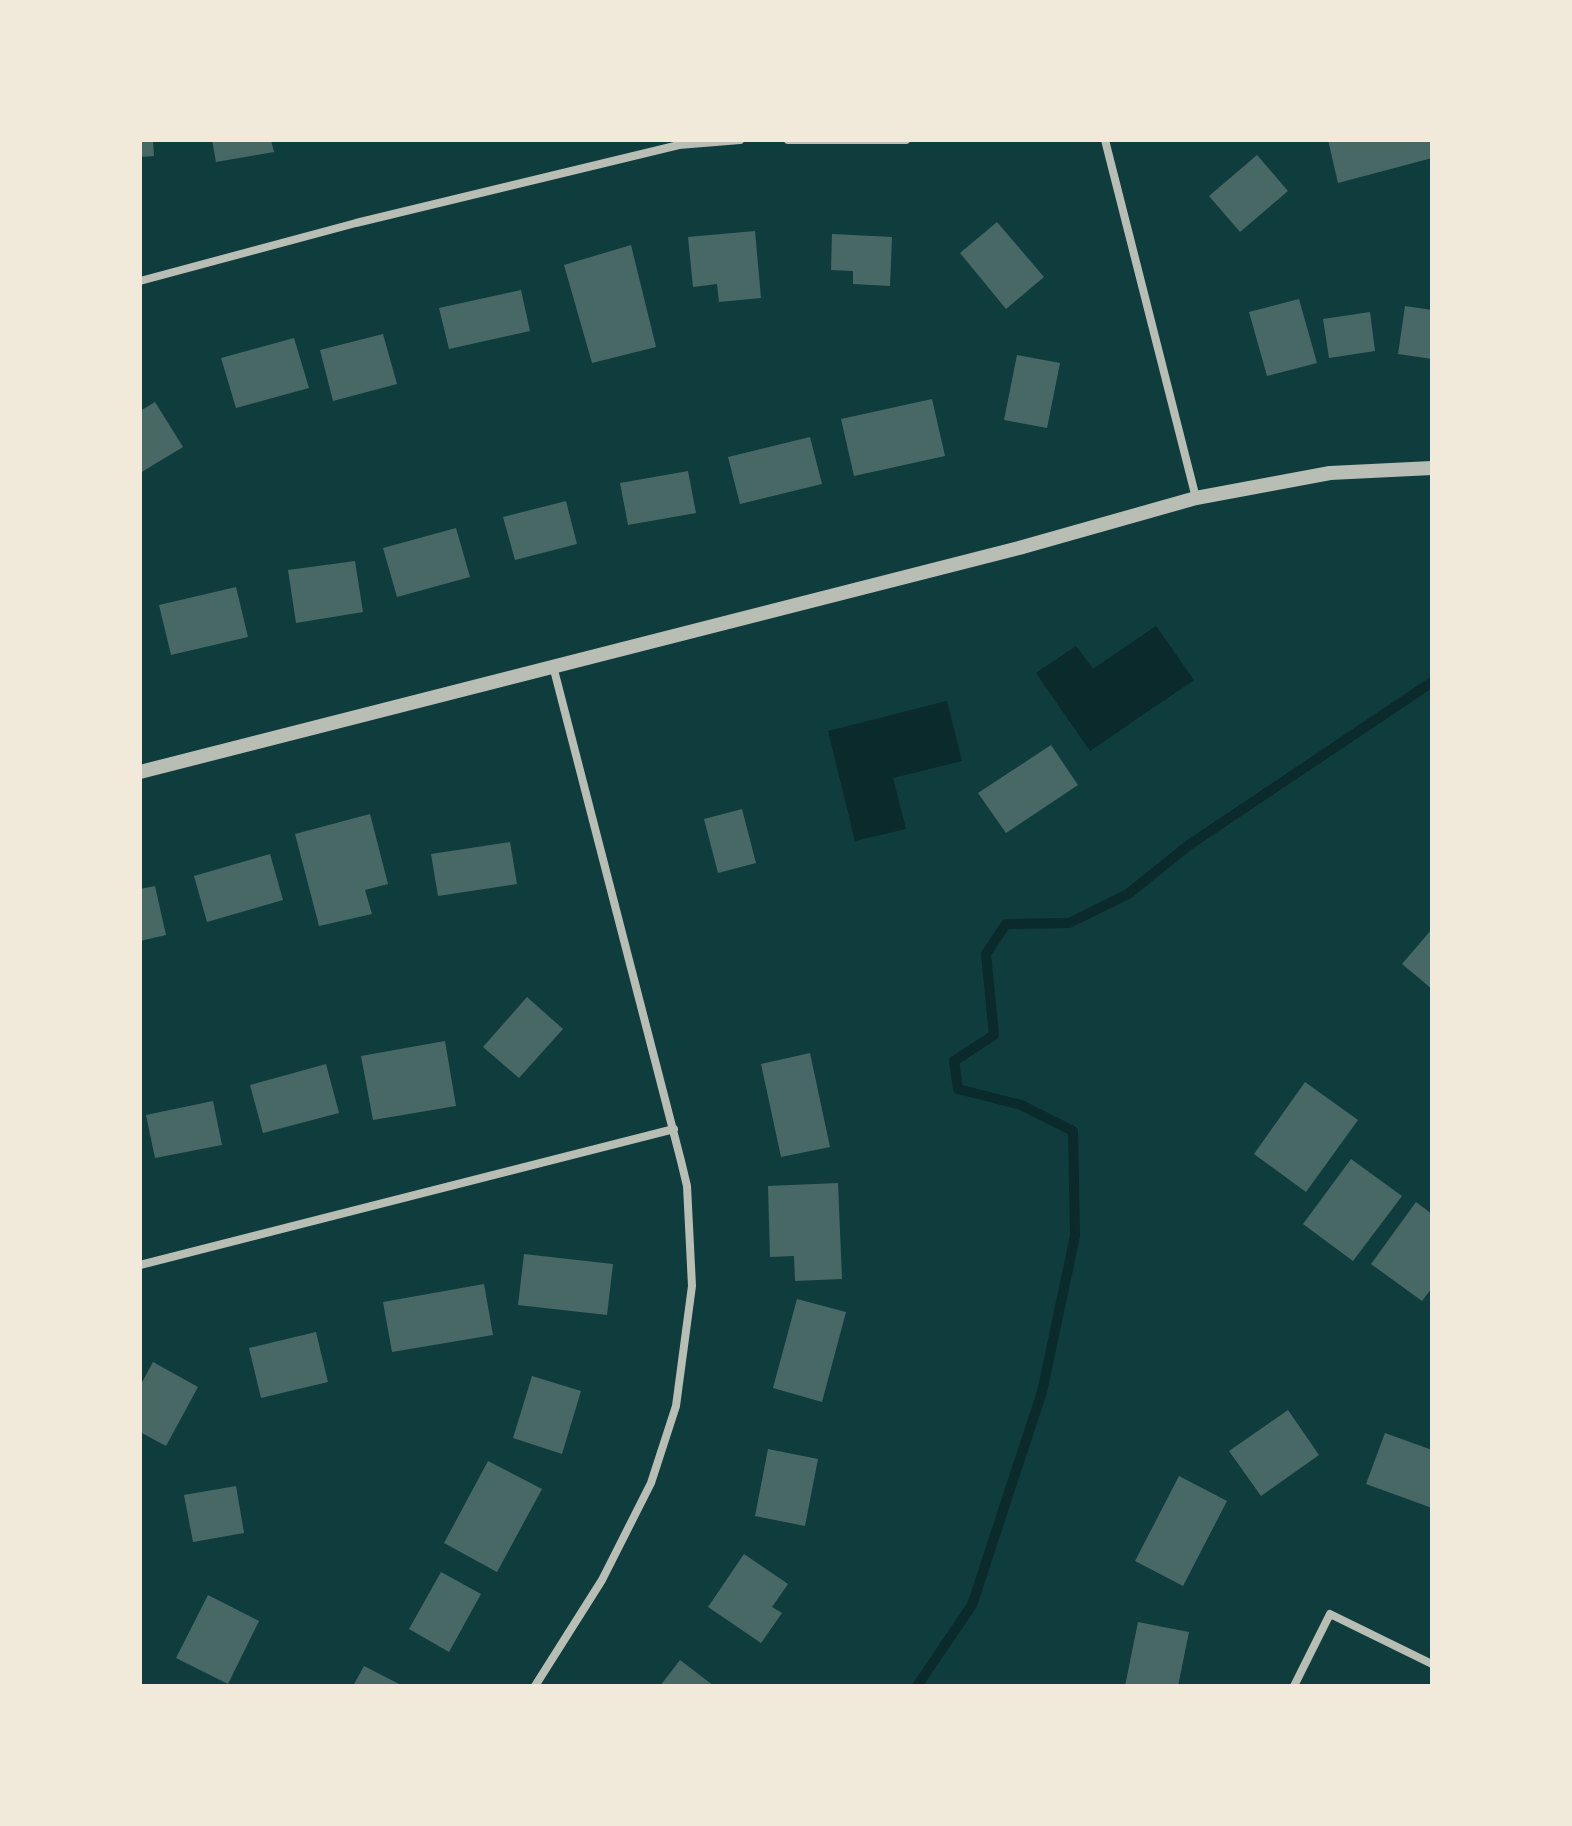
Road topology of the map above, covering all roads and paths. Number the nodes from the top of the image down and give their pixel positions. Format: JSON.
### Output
{"nodes":[{"id":1,"x":740,"y":140,"type":"edge"},
{"id":2,"x":788,"y":140,"type":"edge"},
{"id":3,"x":906,"y":140,"type":"edge"},
{"id":4,"x":1105,"y":140,"type":"edge"},
{"id":5,"x":140,"y":281,"type":"edge"},
{"id":6,"x":1432,"y":468,"type":"edge"},
{"id":7,"x":1196,"y":498,"type":"junction"},
{"id":8,"x":553,"y":666,"type":"junction"},
{"id":9,"x":140,"y":772,"type":"edge"},
{"id":10,"x":674,"y":1129,"type":"junction"},
{"id":11,"x":140,"y":1265,"type":"edge"},
{"id":12,"x":1432,"y":1664,"type":"edge"},
{"id":13,"x":535,"y":1686,"type":"edge"},
{"id":14,"x":1294,"y":1686,"type":"edge"}],
"edges":[{"from":1,"to":5,"type":"street"},
{"from":2,"to":3,"type":"street"},
{"from":4,"to":7,"type":"street"},
{"from":6,"to":7,"type":"street"},
{"from":7,"to":8,"type":"street"},
{"from":8,"to":9,"type":"street"},
{"from":8,"to":10,"type":"street"},
{"from":10,"to":11,"type":"street"},
{"from":10,"to":13,"type":"street"},
{"from":12,"to":14,"type":"street"}]}
